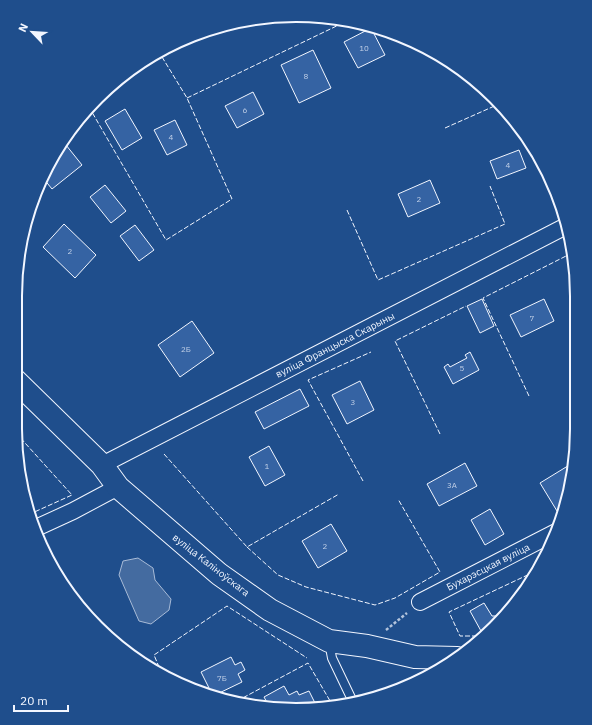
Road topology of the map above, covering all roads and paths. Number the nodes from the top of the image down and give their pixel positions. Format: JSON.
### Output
{"nodes":[{"id":1,"x":562,"y":228,"type":"edge"},
{"id":2,"x":22,"y":387,"type":"edge"},
{"id":3,"x":102,"y":465,"type":"junction"},
{"id":4,"x":118,"y":487,"type":"junction"},
{"id":5,"x":40,"y":526,"type":"edge"},
{"id":6,"x":548,"y":536,"type":"edge"},
{"id":7,"x":420,"y":602,"type":"joint"},
{"id":8,"x":328,"y":641,"type":"junction"},
{"id":9,"x":367,"y":646,"type":"junction"},
{"id":10,"x":447,"y":658,"type":"edge"},
{"id":11,"x":351,"y":698,"type":"edge"}],
"edges":[{"from":1,"to":3,"type":"street","name":"вуліца Францыска Скарыны"},
{"from":2,"to":3,"type":"main road","name":"вуліца Каліноўскага"},
{"from":3,"to":4,"type":"main road","name":"вуліца Каліноўскага"},
{"from":4,"to":5,"type":"street"},
{"from":4,"to":8,"type":"main road","name":"вуліца Каліноўскага"},
{"from":6,"to":7,"type":"street","name":"Бухарэсцкая вуліца"},
{"from":7,"to":9,"type":"path"},
{"from":8,"to":9,"type":"main road","name":"вуліца Каліноўскага"},
{"from":8,"to":11,"type":"lane"},
{"from":9,"to":10,"type":"main road","name":"вуліца Каліноўскага"}]}
